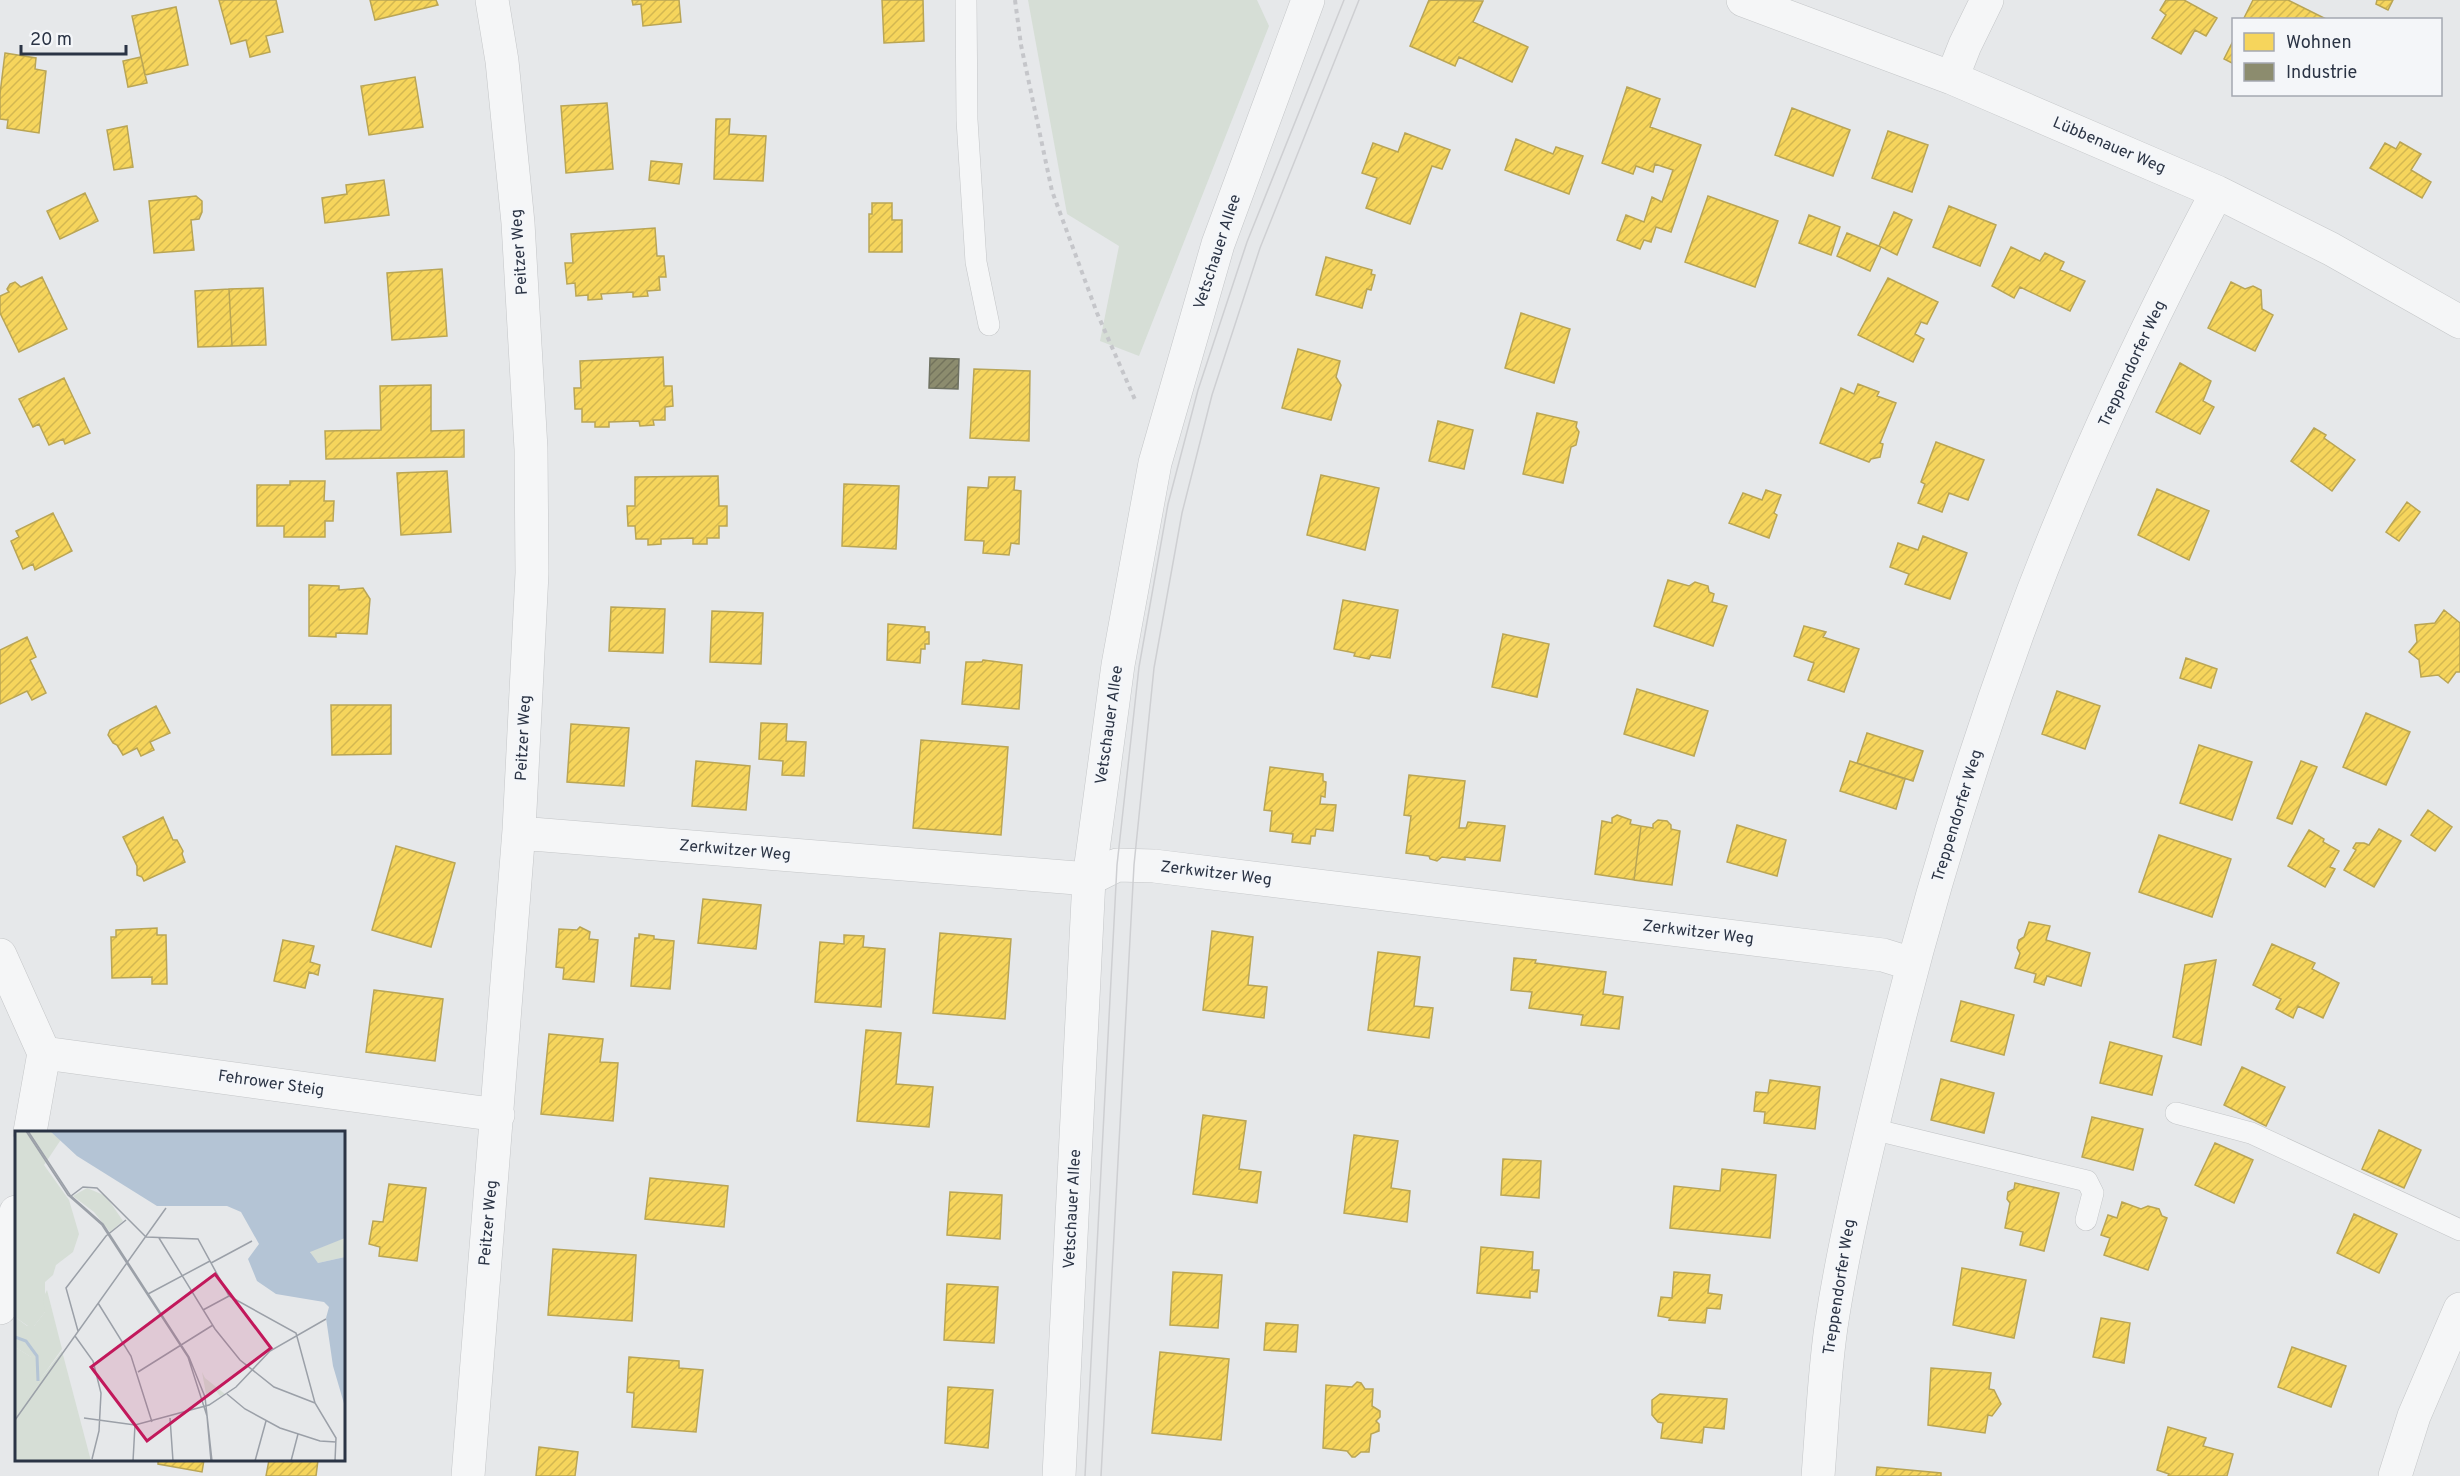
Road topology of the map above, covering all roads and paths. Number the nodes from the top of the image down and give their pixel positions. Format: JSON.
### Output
{"nodes":[{"id":1,"x":492,"y":0,"type":"edge"},
{"id":2,"x":966,"y":0,"type":"edge"},
{"id":3,"x":1015,"y":0,"type":"edge"},
{"id":4,"x":1308,"y":0,"type":"edge"},
{"id":5,"x":1743,"y":0,"type":"edge"},
{"id":6,"x":1987,"y":0,"type":"edge"},
{"id":7,"x":1952,"y":78,"type":"junction"},
{"id":8,"x":2217,"y":192,"type":"junction"},
{"id":9,"x":2460,"y":322,"type":"edge"},
{"id":10,"x":989,"y":325,"type":"dead end"},
{"id":11,"x":1169,"y":414,"type":"junction"},
{"id":12,"x":519,"y":833,"type":"junction"},
{"id":13,"x":1089,"y":879,"type":"junction"},
{"id":14,"x":0,"y":955,"type":"edge"},
{"id":15,"x":1912,"y":964,"type":"junction"},
{"id":16,"x":44,"y":1053,"type":"junction"},
{"id":17,"x":2176,"y":1113,"type":"dead end"},
{"id":18,"x":498,"y":1115,"type":"junction"},
{"id":19,"x":1872,"y":1129,"type":"junction"},
{"id":20,"x":30,"y":1131,"type":"edge"},
{"id":21,"x":15,"y":1218,"type":"edge"},
{"id":22,"x":2086,"y":1220,"type":"dead end"},
{"id":23,"x":2460,"y":1230,"type":"edge"},
{"id":24,"x":0,"y":1308,"type":"edge"},
{"id":25,"x":2460,"y":1309,"type":"edge"},
{"id":26,"x":468,"y":1476,"type":"edge"},
{"id":27,"x":1059,"y":1476,"type":"edge"},
{"id":28,"x":1818,"y":1476,"type":"edge"},
{"id":29,"x":2394,"y":1476,"type":"edge"}],
"edges":[{"from":1,"to":12,"type":"street","name":"Peitzer Weg"},
{"from":2,"to":10,"type":"lane"},
{"from":3,"to":11,"type":"path"},
{"from":4,"to":11,"type":"street","name":"Vetschauer Allee"},
{"from":5,"to":7,"type":"street","name":"Lübbenauer Weg"},
{"from":6,"to":7,"type":"street"},
{"from":7,"to":8,"type":"street","name":"Lübbenauer Weg"},
{"from":8,"to":9,"type":"street","name":"Lübbenauer Weg"},
{"from":8,"to":15,"type":"street","name":"Treppendorfer Weg"},
{"from":11,"to":13,"type":"street","name":"Vetschauer Allee"},
{"from":12,"to":13,"type":"street","name":"Zerkwitzer Weg"},
{"from":12,"to":18,"type":"street","name":"Peitzer Weg"},
{"from":13,"to":15,"type":"street","name":"Zerkwitzer Weg"},
{"from":13,"to":27,"type":"street","name":"Vetschauer Allee"},
{"from":14,"to":16,"type":"street"},
{"from":15,"to":19,"type":"street","name":"Treppendorfer Weg"},
{"from":16,"to":18,"type":"street","name":"Fehrower Steig"},
{"from":16,"to":20,"type":"street"},
{"from":17,"to":23,"type":"lane"},
{"from":18,"to":26,"type":"street","name":"Peitzer Weg"},
{"from":19,"to":22,"type":"lane"},
{"from":19,"to":28,"type":"street","name":"Treppendorfer Weg"},
{"from":21,"to":24,"type":"street"},
{"from":25,"to":29,"type":"street"}]}
